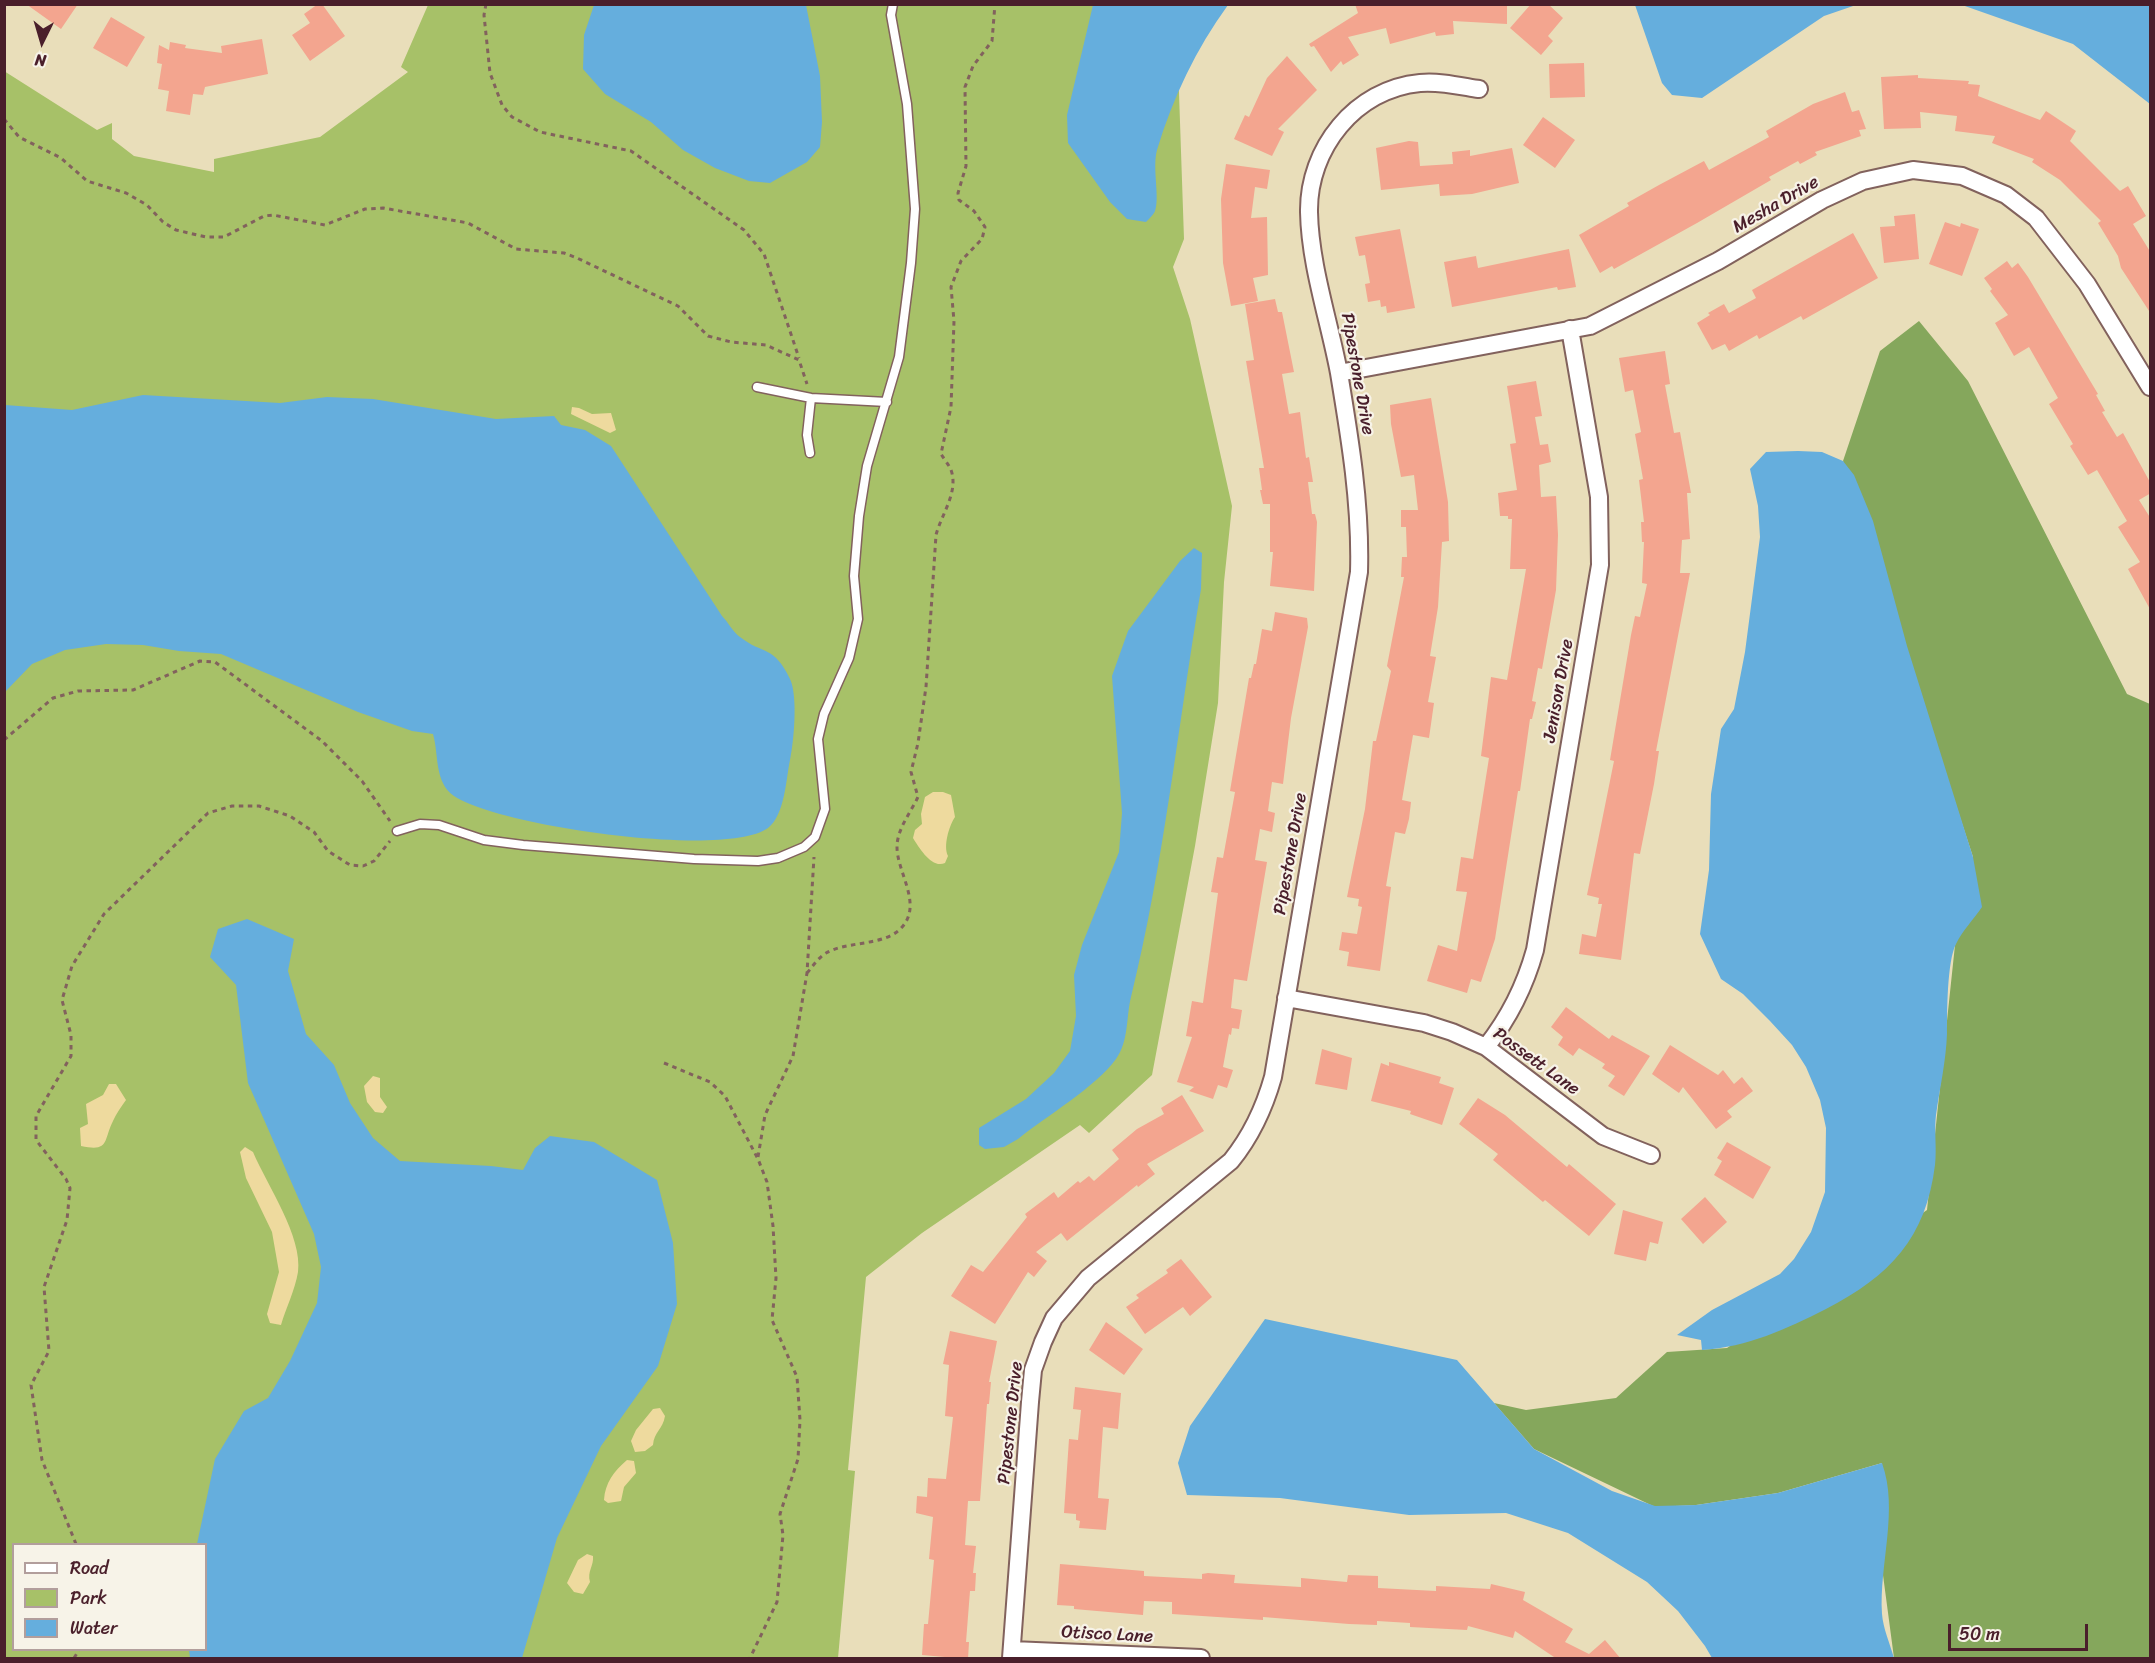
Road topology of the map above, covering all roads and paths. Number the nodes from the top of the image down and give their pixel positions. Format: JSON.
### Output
{"nodes":[{"id":1,"x":486,"y":4,"type":"edge"},
{"id":2,"x":893,"y":4,"type":"edge"},
{"id":3,"x":995,"y":4,"type":"edge"},
{"id":4,"x":1479,"y":89,"type":"dead end"},
{"id":5,"x":4,"y":119,"type":"edge"},
{"id":6,"x":1570,"y":330,"type":"junction"},
{"id":7,"x":799,"y":360,"type":"junction"},
{"id":8,"x":1339,"y":373,"type":"junction"},
{"id":9,"x":757,"y":387,"type":"dead end"},
{"id":10,"x":2151,"y":387,"type":"edge"},
{"id":11,"x":810,"y":398,"type":"junction"},
{"id":12,"x":887,"y":402,"type":"junction"},
{"id":13,"x":810,"y":453,"type":"dead end"},
{"id":14,"x":4,"y":740,"type":"edge"},
{"id":15,"x":397,"y":831,"type":"junction"},
{"id":16,"x":815,"y":837,"type":"junction"},
{"id":17,"x":807,"y":973,"type":"junction"},
{"id":18,"x":1286,"y":998,"type":"junction"},
{"id":19,"x":1486,"y":1047,"type":"junction"},
{"id":20,"x":664,"y":1063,"type":"dead end"},
{"id":21,"x":1651,"y":1155,"type":"dead end"},
{"id":22,"x":758,"y":1159,"type":"junction"},
{"id":23,"x":75,"y":1543,"type":"edge"},
{"id":24,"x":1011,"y":1654,"type":"edge"},
{"id":25,"x":750,"y":1659,"type":"edge"},
{"id":26,"x":1201,"y":1659,"type":"edge"}],
"edges":[{"from":1,"to":7,"type":"path"},
{"from":2,"to":12,"type":"lane"},
{"from":3,"to":17,"type":"path"},
{"from":4,"to":8,"type":"street","name":"Pipestone Drive"},
{"from":5,"to":7,"type":"path"},
{"from":6,"to":8,"type":"street","name":"Mesha Drive"},
{"from":6,"to":10,"type":"street","name":"Mesha Drive"},
{"from":6,"to":19,"type":"street","name":"Jenison Drive"},
{"from":7,"to":11,"type":"path"},
{"from":8,"to":18,"type":"street","name":"Pipestone Drive"},
{"from":9,"to":11,"type":"lane"},
{"from":11,"to":12,"type":"lane"},
{"from":11,"to":13,"type":"lane"},
{"from":12,"to":16,"type":"lane"},
{"from":14,"to":15,"type":"path"},
{"from":15,"to":16,"type":"lane"},
{"from":15,"to":23,"type":"path"},
{"from":16,"to":17,"type":"path"},
{"from":17,"to":22,"type":"path"},
{"from":18,"to":19,"type":"street","name":"Possett Lane"},
{"from":18,"to":24,"type":"street","name":"Pipestone Drive"},
{"from":19,"to":21,"type":"street","name":"Possett Lane"},
{"from":20,"to":22,"type":"path"},
{"from":22,"to":25,"type":"path"},
{"from":24,"to":26,"type":"street","name":"Otisco Lane"}]}
